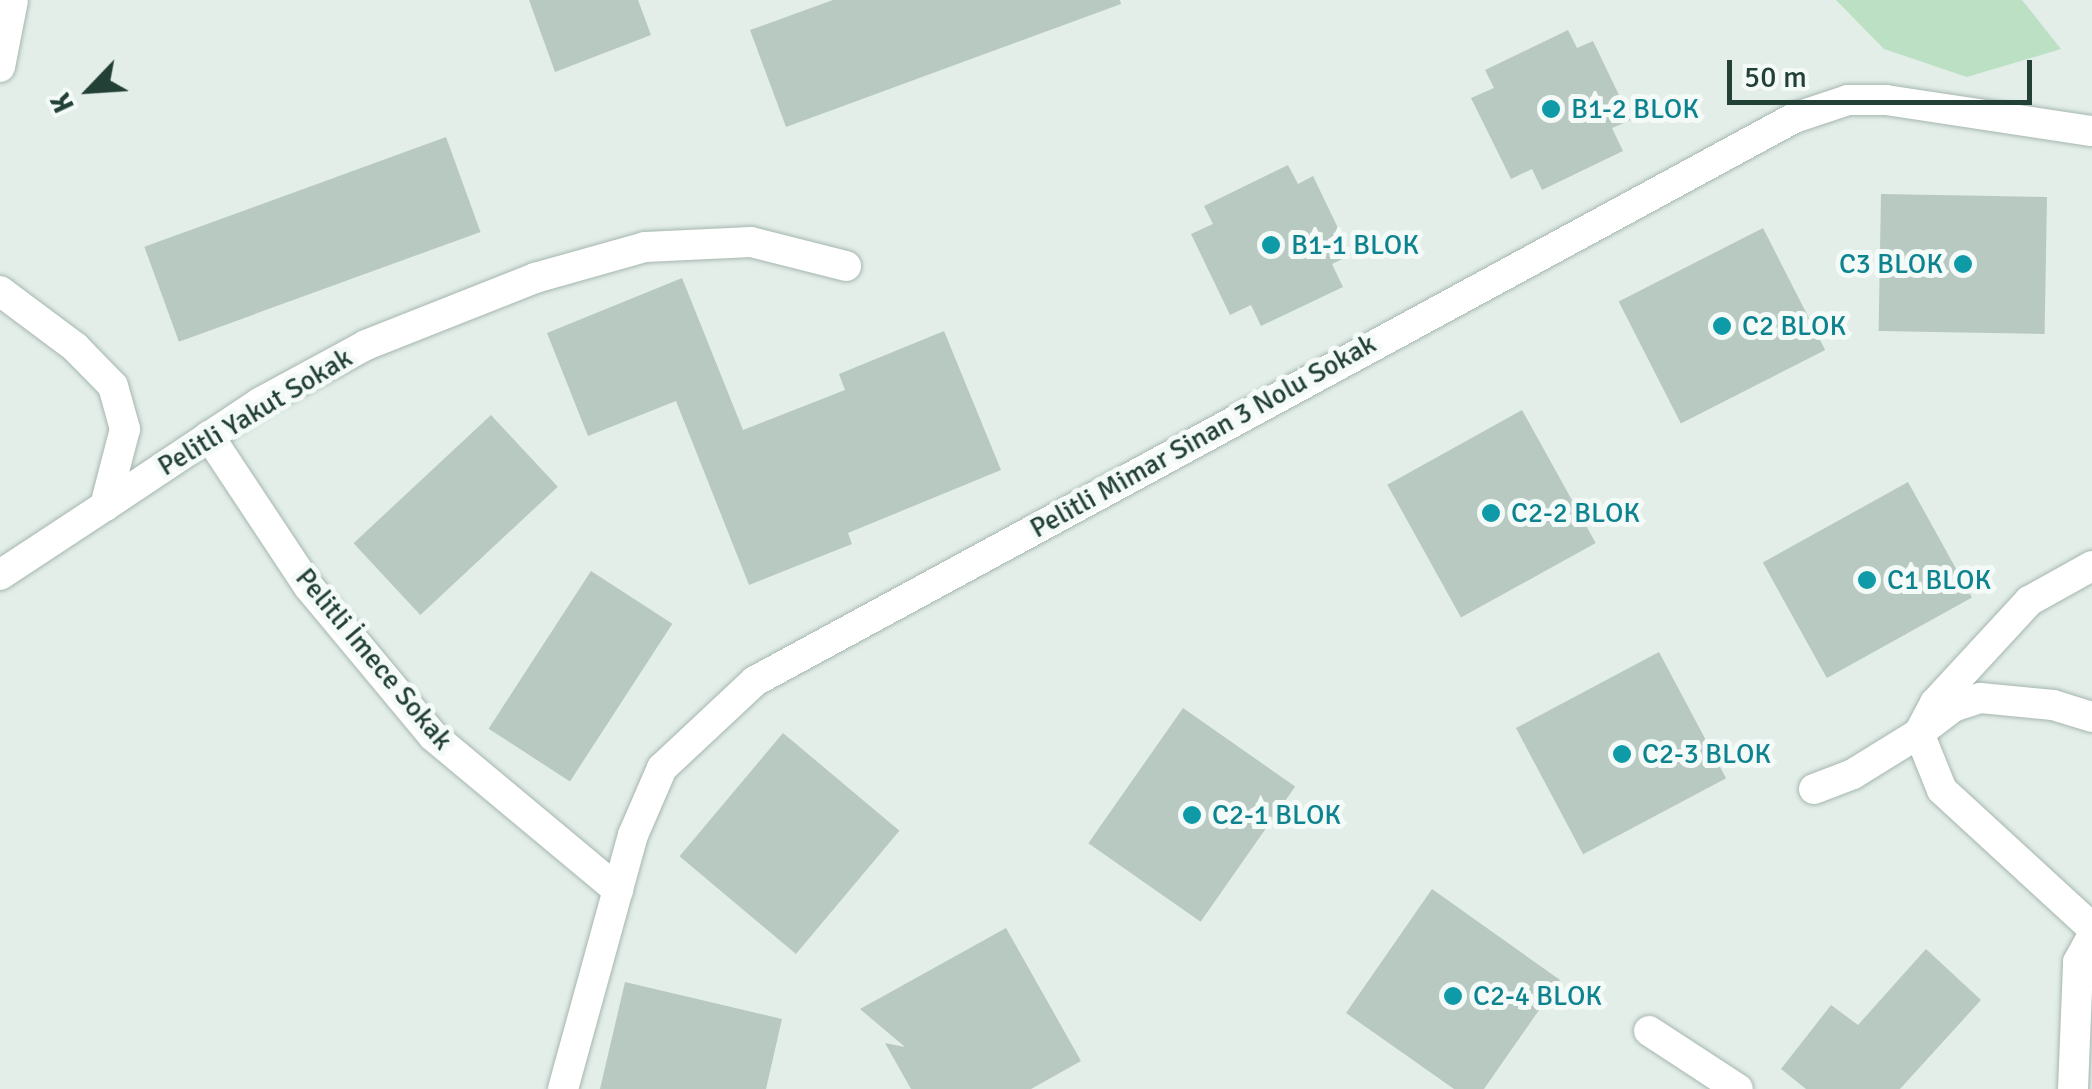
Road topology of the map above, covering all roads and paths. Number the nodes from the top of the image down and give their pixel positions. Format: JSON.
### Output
{"nodes":[{"id":1,"x":13,"y":0,"type":"edge"},
{"id":2,"x":0,"y":67,"type":"edge"},
{"id":3,"x":2092,"y":131,"type":"edge"},
{"id":4,"x":846,"y":266,"type":"dead end"},
{"id":5,"x":0,"y":291,"type":"edge"},
{"id":6,"x":209,"y":436,"type":"junction"},
{"id":7,"x":104,"y":506,"type":"junction"},
{"id":8,"x":2092,"y":566,"type":"edge"},
{"id":9,"x":0,"y":575,"type":"edge"},
{"id":10,"x":2092,"y":717,"type":"edge"},
{"id":11,"x":1919,"y":734,"type":"junction"},
{"id":12,"x":1814,"y":789,"type":"dead end"},
{"id":13,"x":618,"y":890,"type":"junction"},
{"id":14,"x":2092,"y":928,"type":"edge"},
{"id":15,"x":2092,"y":937,"type":"edge"},
{"id":16,"x":1649,"y":1031,"type":"dead end"},
{"id":17,"x":563,"y":1089,"type":"edge"},
{"id":18,"x":1738,"y":1089,"type":"edge"},
{"id":19,"x":2073,"y":1089,"type":"edge"}],
"edges":[{"from":1,"to":2,"type":"street"},
{"from":3,"to":13,"type":"street","name":"Pelitli Mimar Sinan 3 Nolu Sokak"},
{"from":4,"to":6,"type":"street","name":"Pelitli Yakut Sokak"},
{"from":5,"to":7,"type":"street","name":"Pelitli Yakut Sokak"},
{"from":6,"to":7,"type":"street","name":"Pelitli Yakut Sokak"},
{"from":6,"to":13,"type":"street","name":"Pelitli İmece Sokak"},
{"from":7,"to":9,"type":"street"},
{"from":8,"to":11,"type":"street"},
{"from":10,"to":11,"type":"street"},
{"from":11,"to":12,"type":"street"},
{"from":11,"to":14,"type":"street"},
{"from":13,"to":17,"type":"street","name":"Pelitli Mimar Sinan 3 Nolu Sokak"},
{"from":15,"to":19,"type":"street"},
{"from":16,"to":18,"type":"street"}]}
